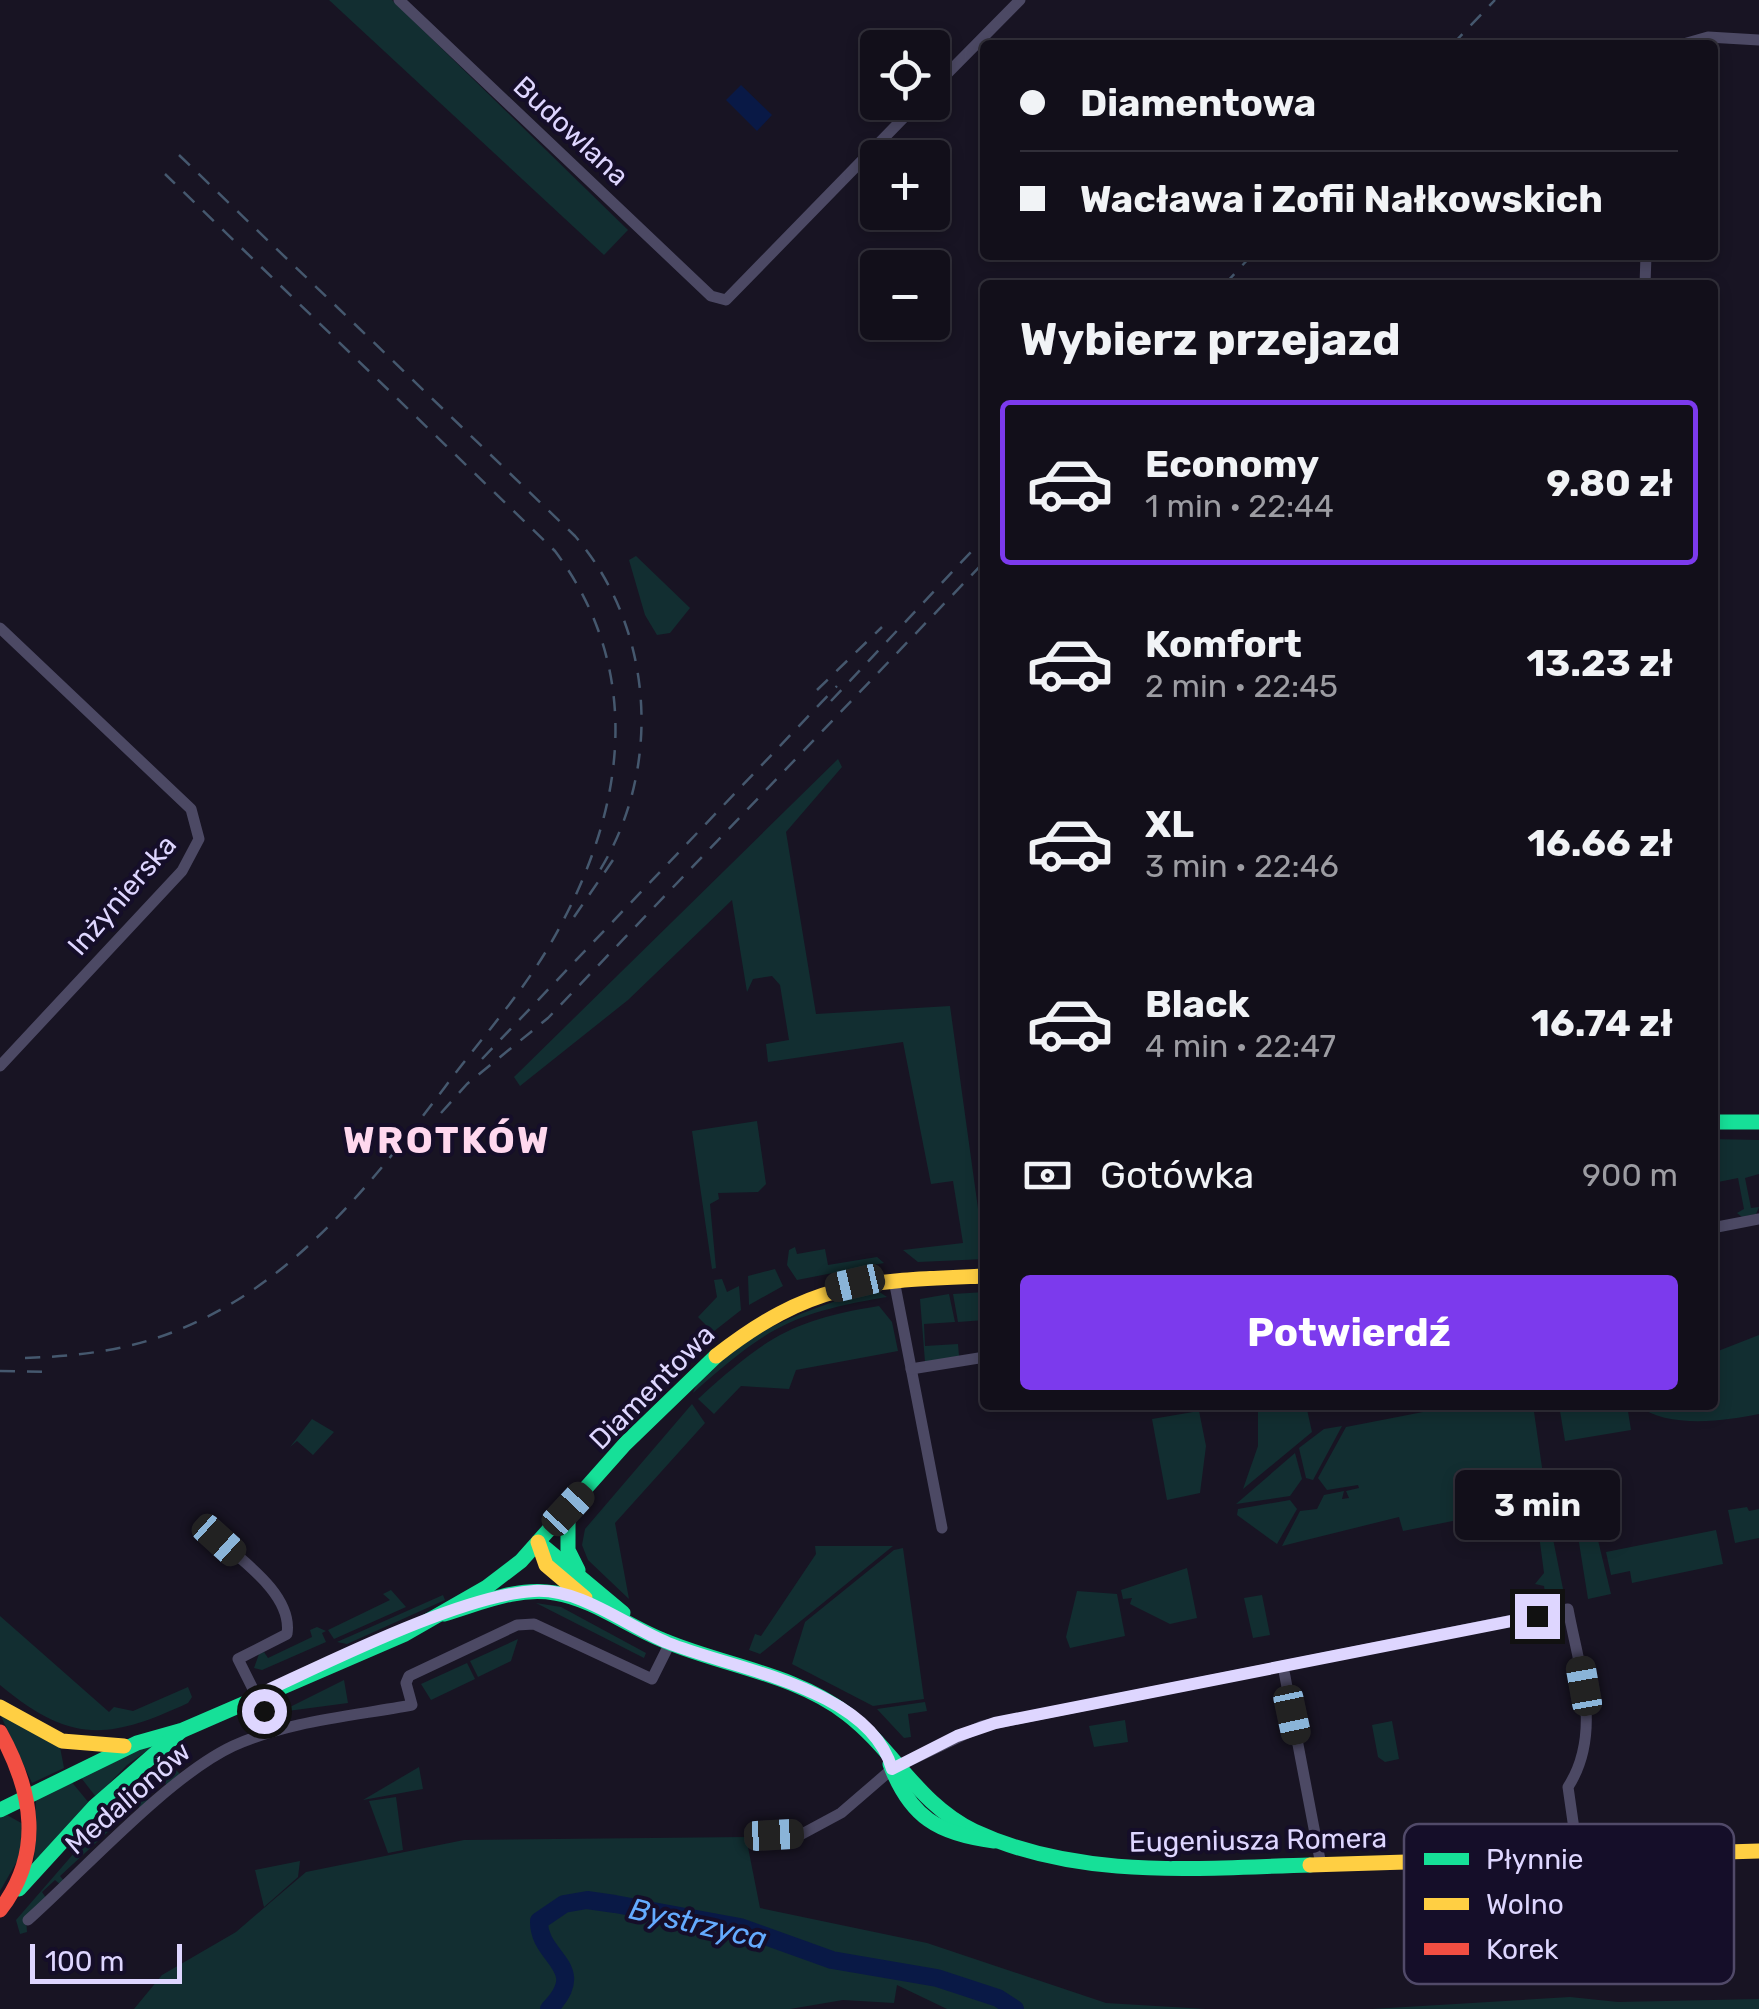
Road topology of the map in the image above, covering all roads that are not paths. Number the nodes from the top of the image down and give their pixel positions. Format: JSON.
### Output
{"nodes":[{"id":1,"x":399,"y":0,"type":"edge"},
{"id":2,"x":1020,"y":0,"type":"edge"},
{"id":3,"x":980,"y":40,"type":"edge"},
{"id":4,"x":980,"y":40,"type":"edge"},
{"id":5,"x":1696,"y":40,"type":"edge"},
{"id":6,"x":1759,"y":40,"type":"edge"},
{"id":7,"x":950,"y":71,"type":"edge"},
{"id":8,"x":901,"y":120,"type":"edge"},
{"id":9,"x":711,"y":296,"type":"junction"},
{"id":10,"x":700,"y":307,"type":"dead end"},
{"id":11,"x":0,"y":628,"type":"edge"},
{"id":12,"x":0,"y":1066,"type":"edge"},
{"id":13,"x":1718,"y":1122,"type":"edge"},
{"id":14,"x":1759,"y":1122,"type":"edge"},
{"id":15,"x":1759,"y":1219,"type":"edge"},
{"id":16,"x":1718,"y":1227,"type":"edge"},
{"id":17,"x":980,"y":1276,"type":"edge"},
{"id":18,"x":894,"y":1280,"type":"junction"},
{"id":19,"x":980,"y":1358,"type":"edge"},
{"id":20,"x":911,"y":1369,"type":"junction"},
{"id":21,"x":568,"y":1509,"type":"junction"},
{"id":22,"x":942,"y":1528,"type":"dead end"},
{"id":23,"x":219,"y":1540,"type":"dead end"},
{"id":24,"x":538,"y":1542,"type":"junction"},
{"id":25,"x":586,"y":1581,"type":"junction"},
{"id":26,"x":596,"y":1607,"type":"junction"},
{"id":27,"x":444,"y":1614,"type":"junction"},
{"id":28,"x":642,"y":1631,"type":"junction"},
{"id":29,"x":670,"y":1644,"type":"junction"},
{"id":30,"x":1283,"y":1666,"type":"junction"},
{"id":31,"x":257,"y":1695,"type":"junction"},
{"id":32,"x":0,"y":1707,"type":"edge"},
{"id":33,"x":183,"y":1730,"type":"junction"},
{"id":34,"x":274,"y":1731,"type":"junction"},
{"id":35,"x":0,"y":1732,"type":"edge"},
{"id":36,"x":128,"y":1746,"type":"junction"},
{"id":37,"x":893,"y":1763,"type":"junction"},
{"id":38,"x":28,"y":1794,"type":"junction"},
{"id":39,"x":0,"y":1810,"type":"edge"},
{"id":40,"x":1573,"y":1824,"type":"edge"},
{"id":41,"x":774,"y":1835,"type":"dead end"},
{"id":42,"x":1759,"y":1851,"type":"edge"},
{"id":43,"x":1734,"y":1852,"type":"edge"},
{"id":44,"x":1404,"y":1863,"type":"edge"},
{"id":45,"x":1320,"y":1865,"type":"junction"},
{"id":46,"x":5,"y":1903,"type":"edge"},
{"id":47,"x":28,"y":1920,"type":"dead end"}],
"edges":[{"from":1,"to":9,"type":"street","name":"Budowlana"},
{"from":2,"to":3,"type":"street"},
{"from":4,"to":7,"type":"street"},
{"from":5,"to":6,"type":"street"},
{"from":8,"to":9,"type":"street"},
{"from":9,"to":10,"type":"street"},
{"from":11,"to":12,"type":"street","name":"Inżynierska"},
{"from":13,"to":14,"type":"street"},
{"from":15,"to":16,"type":"street"},
{"from":17,"to":18,"type":"street","name":"Diamentowa"},
{"from":18,"to":20,"type":"street"},
{"from":18,"to":21,"type":"street","name":"Diamentowa"},
{"from":19,"to":20,"type":"street"},
{"from":20,"to":22,"type":"street"},
{"from":21,"to":24,"type":"street","name":"Diamentowa"},
{"from":21,"to":25,"type":"street","name":"Eugeniusza Romera"},
{"from":23,"to":31,"type":"street"},
{"from":24,"to":25,"type":"street","name":"Eugeniusza Romera"},
{"from":24,"to":26,"type":"street","name":"Eugeniusza Romera"},
{"from":24,"to":27,"type":"street","name":"Diamentowa"},
{"from":25,"to":28,"type":"street","name":"Eugeniusza Romera"},
{"from":26,"to":27,"type":"street","name":"Eugeniusza Romera"},
{"from":26,"to":28,"type":"street","name":"Eugeniusza Romera"},
{"from":27,"to":31,"type":"street","name":"Diamentowa"},
{"from":28,"to":29,"type":"street","name":"Eugeniusza Romera"},
{"from":29,"to":34,"type":"street","name":"Medalionów"},
{"from":29,"to":37,"type":"street","name":"Eugeniusza Romera"},
{"from":30,"to":37,"type":"street"},
{"from":30,"to":40,"type":"street"},
{"from":30,"to":45,"type":"street"},
{"from":31,"to":33,"type":"street","name":"Diamentowa"},
{"from":31,"to":34,"type":"street"},
{"from":32,"to":36,"type":"street"},
{"from":33,"to":36,"type":"street","name":"Diamentowa"},
{"from":33,"to":46,"type":"street","name":"Diamentowa"},
{"from":34,"to":47,"type":"street","name":"Medalionów"},
{"from":35,"to":38,"type":"street"},
{"from":36,"to":38,"type":"street","name":"Diamentowa"},
{"from":37,"to":41,"type":"street"},
{"from":37,"to":45,"type":"street","name":"Eugeniusza Romera"},
{"from":38,"to":39,"type":"street","name":"Diamentowa"},
{"from":38,"to":46,"type":"street"},
{"from":42,"to":43,"type":"street","name":"Eugeniusza Romera"},
{"from":44,"to":45,"type":"street","name":"Eugeniusza Romera"}]}
